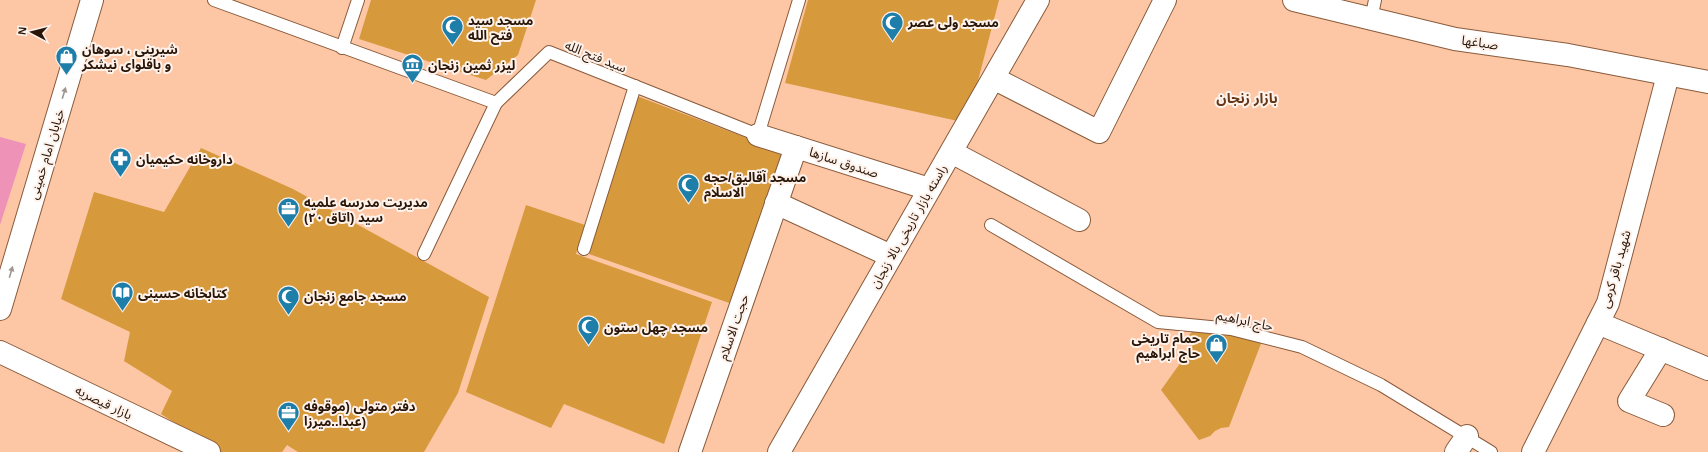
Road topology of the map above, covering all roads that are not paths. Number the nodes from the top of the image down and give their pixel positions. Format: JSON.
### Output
{"nodes":[{"id":1,"x":92,"y":0,"type":"edge"},
{"id":2,"x":214,"y":0,"type":"edge"},
{"id":3,"x":358,"y":0,"type":"edge"},
{"id":4,"x":799,"y":0,"type":"edge"},
{"id":5,"x":1038,"y":0,"type":"edge"},
{"id":6,"x":1165,"y":0,"type":"edge"},
{"id":7,"x":1294,"y":0,"type":"edge"},
{"id":8,"x":1373,"y":9,"type":"edge"},
{"id":9,"x":342,"y":48,"type":"junction"},
{"id":10,"x":1668,"y":75,"type":"junction"},
{"id":11,"x":999,"y":80,"type":"dead end"},
{"id":12,"x":1708,"y":82,"type":"edge"},
{"id":13,"x":635,"y":86,"type":"junction"},
{"id":14,"x":496,"y":103,"type":"junction"},
{"id":15,"x":758,"y":135,"type":"junction"},
{"id":16,"x":796,"y":147,"type":"junction"},
{"id":17,"x":956,"y":154,"type":"dead end"},
{"id":18,"x":929,"y":189,"type":"junction"},
{"id":19,"x":776,"y":203,"type":"junction"},
{"id":20,"x":1079,"y":220,"type":"dead end"},
{"id":21,"x":991,"y":225,"type":"dead end"},
{"id":22,"x":584,"y":249,"type":"dead end"},
{"id":23,"x":424,"y":254,"type":"dead end"},
{"id":24,"x":892,"y":256,"type":"junction"},
{"id":25,"x":0,"y":309,"type":"edge"},
{"id":26,"x":1598,"y":323,"type":"junction"},
{"id":27,"x":1661,"y":349,"type":"junction"},
{"id":28,"x":0,"y":352,"type":"edge"},
{"id":29,"x":1708,"y":369,"type":"edge"},
{"id":30,"x":1663,"y":415,"type":"dead end"},
{"id":31,"x":1462,"y":444,"type":"edge"},
{"id":32,"x":209,"y":452,"type":"edge"},
{"id":33,"x":690,"y":452,"type":"edge"},
{"id":34,"x":779,"y":452,"type":"edge"},
{"id":35,"x":1491,"y":452,"type":"edge"},
{"id":36,"x":1532,"y":452,"type":"edge"}],
"edges":[{"from":25,"to":1,"type":"street","name":"خیابان امام خمینی","one_way":true},
{"from":2,"to":9,"type":"lane"},
{"from":3,"to":9,"type":"lane"},
{"from":4,"to":15,"type":"lane"},
{"from":5,"to":18,"type":"street","name":"راسته بازار تاریخی بالا زنجان"},
{"from":6,"to":11,"type":"street"},
{"from":7,"to":8,"type":"street","name":"صباغها"},
{"from":8,"to":10,"type":"street","name":"صباغها"},
{"from":9,"to":14,"type":"lane"},
{"from":10,"to":12,"type":"street","name":"صباغها"},
{"from":10,"to":26,"type":"street","name":"شهید باقر کرمی"},
{"from":13,"to":14,"type":"lane","name":"سید فتح الله"},
{"from":13,"to":15,"type":"lane","name":"سید فتح الله"},
{"from":13,"to":22,"type":"lane"},
{"from":14,"to":23,"type":"lane"},
{"from":15,"to":16,"type":"street","name":"صندوق سازها"},
{"from":16,"to":18,"type":"street","name":"صندوق سازها"},
{"from":16,"to":19,"type":"street","name":"حجت الاسلام"},
{"from":17,"to":20,"type":"street"},
{"from":18,"to":24,"type":"street","name":"راسته بازار تاریخی بالا زنجان"},
{"from":19,"to":24,"type":"street"},
{"from":19,"to":33,"type":"street","name":"حجت الاسلام"},
{"from":21,"to":31,"type":"lane","name":"حاج ابراهیم"},
{"from":24,"to":34,"type":"street","name":"راسته بازار تاریخی بالا زنجان"},
{"from":26,"to":27,"type":"street"},
{"from":26,"to":36,"type":"street","name":"شهید باقر کرمی"},
{"from":27,"to":29,"type":"street"},
{"from":27,"to":30,"type":"street"},
{"from":28,"to":32,"type":"street","name":"بازار قیصریه"},
{"from":31,"to":35,"type":"lane","name":"حاج ابراهیم"}]}
